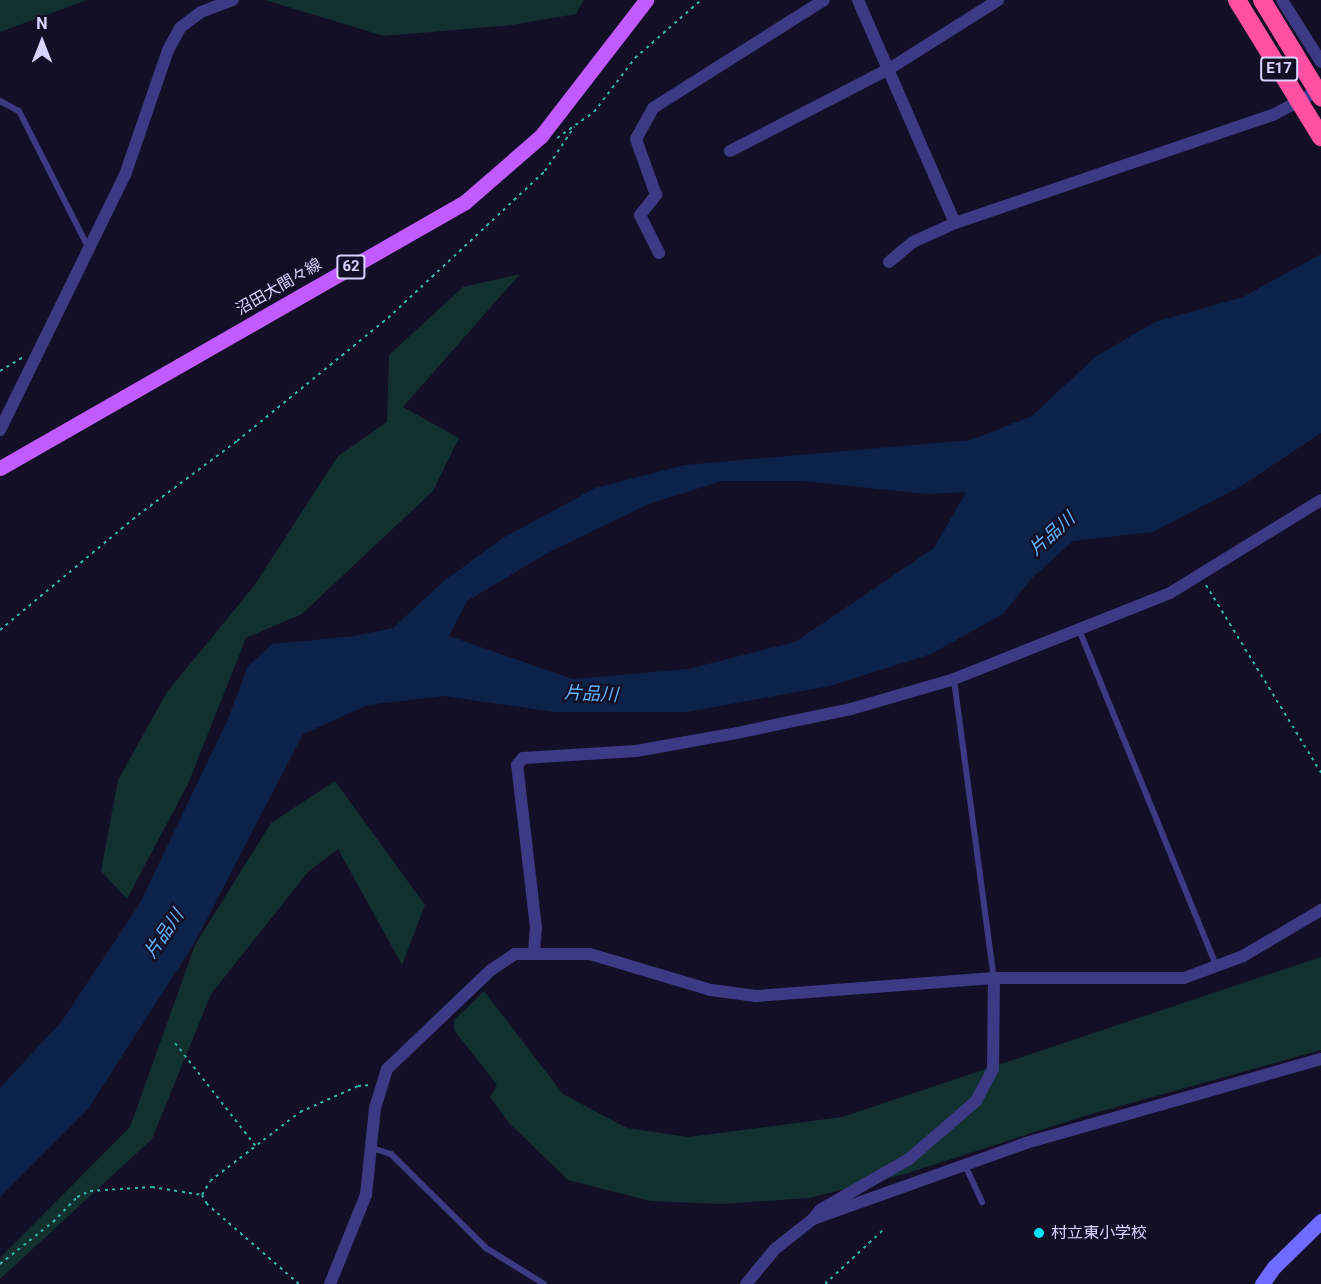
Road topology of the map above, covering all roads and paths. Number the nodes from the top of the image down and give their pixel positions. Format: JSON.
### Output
{"nodes":[{"id":1,"x":233,"y":0,"type":"edge"},
{"id":2,"x":646,"y":0,"type":"edge"},
{"id":3,"x":701,"y":0,"type":"edge"},
{"id":4,"x":824,"y":0,"type":"edge"},
{"id":5,"x":858,"y":0,"type":"edge"},
{"id":6,"x":998,"y":0,"type":"edge"},
{"id":7,"x":1237,"y":0,"type":"edge"},
{"id":8,"x":1262,"y":0,"type":"edge"},
{"id":9,"x":1282,"y":0,"type":"edge"},
{"id":10,"x":1321,"y":62,"type":"edge"},
{"id":11,"x":889,"y":69,"type":"junction"},
{"id":12,"x":1321,"y":89,"type":"edge"},
{"id":13,"x":1321,"y":98,"type":"edge"},
{"id":14,"x":0,"y":101,"type":"edge"},
{"id":15,"x":574,"y":127,"type":"junction"},
{"id":16,"x":1321,"y":137,"type":"edge"},
{"id":17,"x":532,"y":144,"type":"junction"},
{"id":18,"x":730,"y":152,"type":"dead end"},
{"id":19,"x":955,"y":223,"type":"junction"},
{"id":20,"x":88,"y":247,"type":"junction"},
{"id":21,"x":659,"y":253,"type":"dead end"},
{"id":22,"x":889,"y":262,"type":"dead end"},
{"id":23,"x":38,"y":356,"type":"junction"},
{"id":24,"x":0,"y":371,"type":"edge"},
{"id":25,"x":0,"y":430,"type":"edge"},
{"id":26,"x":0,"y":468,"type":"edge"},
{"id":27,"x":1321,"y":500,"type":"edge"},
{"id":28,"x":1200,"y":575,"type":"junction"},
{"id":29,"x":0,"y":630,"type":"edge"},
{"id":30,"x":1080,"y":632,"type":"junction"},
{"id":31,"x":954,"y":679,"type":"junction"},
{"id":32,"x":1321,"y":773,"type":"edge"},
{"id":33,"x":1321,"y":910,"type":"edge"},
{"id":34,"x":534,"y":951,"type":"junction"},
{"id":35,"x":1217,"y":968,"type":"junction"},
{"id":36,"x":994,"y":978,"type":"junction"},
{"id":37,"x":176,"y":1043,"type":"dead end"},
{"id":38,"x":1321,"y":1059,"type":"edge"},
{"id":39,"x":379,"y":1086,"type":"junction"},
{"id":40,"x":255,"y":1145,"type":"junction"},
{"id":41,"x":372,"y":1148,"type":"junction"},
{"id":42,"x":966,"y":1165,"type":"junction"},
{"id":43,"x":202,"y":1195,"type":"junction"},
{"id":44,"x":982,"y":1202,"type":"dead end"},
{"id":45,"x":813,"y":1219,"type":"junction"},
{"id":46,"x":1321,"y":1221,"type":"edge"},
{"id":47,"x":884,"y":1230,"type":"dead end"},
{"id":48,"x":0,"y":1264,"type":"edge"},
{"id":49,"x":298,"y":1284,"type":"edge"},
{"id":50,"x":330,"y":1284,"type":"edge"},
{"id":51,"x":544,"y":1284,"type":"edge"},
{"id":52,"x":746,"y":1284,"type":"edge"},
{"id":53,"x":825,"y":1284,"type":"edge"},
{"id":54,"x":1262,"y":1284,"type":"edge"}],
"edges":[{"from":1,"to":20,"type":"street"},
{"from":2,"to":17,"type":"main road","name":"沼田大間々線","number":"62"},
{"from":3,"to":15,"type":"path"},
{"from":4,"to":21,"type":"street"},
{"from":5,"to":11,"type":"street"},
{"from":6,"to":11,"type":"street"},
{"from":7,"to":16,"type":"highway","number":"E17","bridge":true},
{"from":8,"to":13,"type":"highway","number":"E17","bridge":true},
{"from":9,"to":10,"type":"street"},
{"from":11,"to":18,"type":"street"},
{"from":11,"to":19,"type":"street"},
{"from":12,"to":19,"type":"street"},
{"from":14,"to":20,"type":"lane"},
{"from":15,"to":17,"type":"path"},
{"from":15,"to":29,"type":"path"},
{"from":17,"to":26,"type":"main road","name":"沼田大間々線","number":"62"},
{"from":19,"to":22,"type":"street"},
{"from":20,"to":23,"type":"street"},
{"from":23,"to":24,"type":"path"},
{"from":23,"to":25,"type":"street"},
{"from":27,"to":28,"type":"street"},
{"from":28,"to":30,"type":"street"},
{"from":28,"to":32,"type":"path"},
{"from":30,"to":31,"type":"street"},
{"from":30,"to":35,"type":"lane"},
{"from":31,"to":34,"type":"street"},
{"from":31,"to":36,"type":"lane"},
{"from":33,"to":35,"type":"street"},
{"from":34,"to":36,"type":"street"},
{"from":34,"to":39,"type":"street"},
{"from":35,"to":36,"type":"street"},
{"from":36,"to":45,"type":"street"},
{"from":37,"to":40,"type":"path"},
{"from":38,"to":42,"type":"street"},
{"from":39,"to":40,"type":"path"},
{"from":39,"to":41,"type":"street"},
{"from":40,"to":43,"type":"path"},
{"from":41,"to":50,"type":"street"},
{"from":41,"to":51,"type":"lane"},
{"from":42,"to":44,"type":"lane"},
{"from":42,"to":45,"type":"street"},
{"from":43,"to":48,"type":"path"},
{"from":43,"to":49,"type":"path"},
{"from":45,"to":52,"type":"street"},
{"from":46,"to":54,"type":"main road"},
{"from":47,"to":53,"type":"path"}]}
